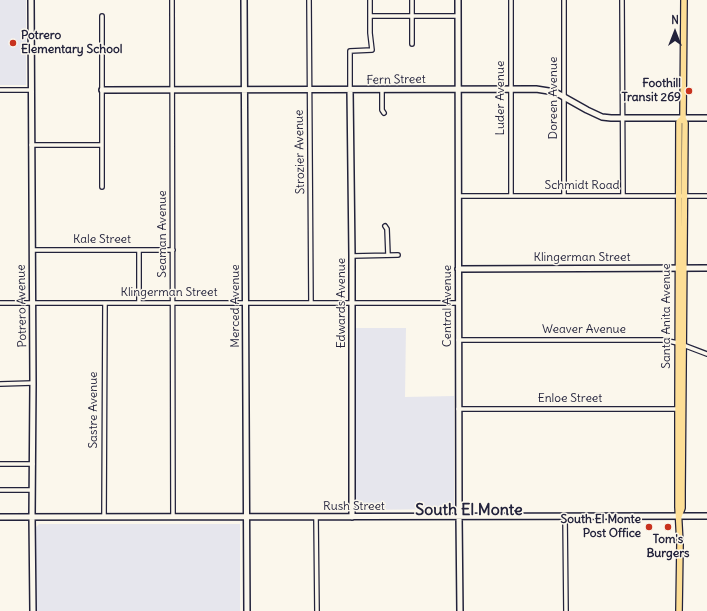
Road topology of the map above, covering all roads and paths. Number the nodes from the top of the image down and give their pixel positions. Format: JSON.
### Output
{"nodes":[{"id":1,"x":31,"y":0,"type":"edge"},
{"id":2,"x":172,"y":0,"type":"edge"},
{"id":3,"x":244,"y":0,"type":"edge"},
{"id":4,"x":309,"y":0,"type":"edge"},
{"id":5,"x":370,"y":0,"type":"edge"},
{"id":6,"x":412,"y":0,"type":"edge"},
{"id":7,"x":458,"y":0,"type":"edge"},
{"id":8,"x":511,"y":0,"type":"edge"},
{"id":9,"x":564,"y":0,"type":"edge"},
{"id":10,"x":622,"y":0,"type":"edge"},
{"id":11,"x":684,"y":0,"type":"edge"},
{"id":12,"x":102,"y":16,"type":"dead end"},
{"id":13,"x":370,"y":16,"type":"junction"},
{"id":14,"x":412,"y":16,"type":"junction"},
{"id":15,"x":458,"y":16,"type":"junction"},
{"id":16,"x":412,"y":44,"type":"dead end"},
{"id":17,"x":458,"y":89,"type":"junction"},
{"id":18,"x":511,"y":89,"type":"junction"},
{"id":19,"x":0,"y":90,"type":"edge"},
{"id":20,"x":30,"y":90,"type":"junction"},
{"id":21,"x":102,"y":90,"type":"junction"},
{"id":22,"x":173,"y":90,"type":"junction"},
{"id":23,"x":244,"y":90,"type":"junction"},
{"id":24,"x":309,"y":90,"type":"junction"},
{"id":25,"x":350,"y":90,"type":"junction"},
{"id":26,"x":382,"y":90,"type":"junction"},
{"id":27,"x":564,"y":97,"type":"junction"},
{"id":28,"x":384,"y":113,"type":"dead end"},
{"id":29,"x":622,"y":118,"type":"junction"},
{"id":30,"x":683,"y":118,"type":"junction"},
{"id":31,"x":707,"y":118,"type":"edge"},
{"id":32,"x":31,"y":145,"type":"junction"},
{"id":33,"x":102,"y":145,"type":"junction"},
{"id":34,"x":102,"y":187,"type":"dead end"},
{"id":35,"x":458,"y":196,"type":"junction"},
{"id":36,"x":511,"y":196,"type":"junction"},
{"id":37,"x":564,"y":196,"type":"junction"},
{"id":38,"x":623,"y":196,"type":"junction"},
{"id":39,"x":682,"y":196,"type":"junction"},
{"id":40,"x":707,"y":196,"type":"edge"},
{"id":41,"x":385,"y":226,"type":"dead end"},
{"id":42,"x":32,"y":250,"type":"junction"},
{"id":43,"x":173,"y":250,"type":"junction"},
{"id":44,"x":139,"y":251,"type":"junction"},
{"id":45,"x":388,"y":255,"type":"junction"},
{"id":46,"x":398,"y":255,"type":"dead end"},
{"id":47,"x":352,"y":256,"type":"junction"},
{"id":48,"x":458,"y":268,"type":"junction"},
{"id":49,"x":681,"y":268,"type":"junction"},
{"id":50,"x":707,"y":268,"type":"edge"},
{"id":51,"x":0,"y":303,"type":"edge"},
{"id":52,"x":33,"y":303,"type":"junction"},
{"id":53,"x":104,"y":303,"type":"junction"},
{"id":54,"x":139,"y":303,"type":"junction"},
{"id":55,"x":174,"y":303,"type":"junction"},
{"id":56,"x":245,"y":303,"type":"junction"},
{"id":57,"x":311,"y":303,"type":"junction"},
{"id":58,"x":352,"y":303,"type":"junction"},
{"id":59,"x":458,"y":303,"type":"junction"},
{"id":60,"x":458,"y":340,"type":"junction"},
{"id":61,"x":681,"y":344,"type":"junction"},
{"id":62,"x":707,"y":354,"type":"edge"},
{"id":63,"x":33,"y":383,"type":"junction"},
{"id":64,"x":0,"y":384,"type":"edge"},
{"id":65,"x":458,"y":409,"type":"junction"},
{"id":66,"x":680,"y":409,"type":"junction"},
{"id":67,"x":0,"y":464,"type":"edge"},
{"id":68,"x":33,"y":464,"type":"junction"},
{"id":69,"x":0,"y":490,"type":"edge"},
{"id":70,"x":32,"y":490,"type":"junction"},
{"id":71,"x":352,"y":516,"type":"junction"},
{"id":72,"x":458,"y":516,"type":"junction"},
{"id":73,"x":565,"y":516,"type":"junction"},
{"id":74,"x":679,"y":516,"type":"junction"},
{"id":75,"x":707,"y":516,"type":"edge"},
{"id":76,"x":0,"y":517,"type":"edge"},
{"id":77,"x":32,"y":517,"type":"junction"},
{"id":78,"x":104,"y":517,"type":"junction"},
{"id":79,"x":173,"y":517,"type":"junction"},
{"id":80,"x":246,"y":517,"type":"junction"},
{"id":81,"x":316,"y":517,"type":"junction"},
{"id":82,"x":33,"y":611,"type":"edge"},
{"id":83,"x":247,"y":611,"type":"edge"},
{"id":84,"x":317,"y":611,"type":"edge"},
{"id":85,"x":460,"y":611,"type":"edge"},
{"id":86,"x":566,"y":611,"type":"edge"},
{"id":87,"x":679,"y":611,"type":"edge"}],
"edges":[{"from":1,"to":20,"type":"street","name":"Potrero Avenue"},
{"from":2,"to":22,"type":"street","name":"Seaman Avenue"},
{"from":3,"to":23,"type":"street","name":"Merced Avenue"},
{"from":4,"to":24,"type":"street","name":"Strozier Avenue"},
{"from":5,"to":13,"type":"street"},
{"from":6,"to":14,"type":"street"},
{"from":7,"to":15,"type":"street","name":"Central Avenue"},
{"from":8,"to":18,"type":"street","name":"Luder Avenue"},
{"from":9,"to":27,"type":"street","name":"Doreen Avenue"},
{"from":10,"to":29,"type":"street"},
{"from":11,"to":30,"type":"main road","name":"Santa Anita Avenue"},
{"from":12,"to":21,"type":"street"},
{"from":13,"to":14,"type":"street"},
{"from":13,"to":25,"type":"street"},
{"from":14,"to":15,"type":"street"},
{"from":14,"to":16,"type":"street"},
{"from":15,"to":17,"type":"street","name":"Central Avenue"},
{"from":17,"to":18,"type":"street","name":"Fern Street"},
{"from":17,"to":26,"type":"street","name":"Fern Street"},
{"from":17,"to":35,"type":"street","name":"Central Avenue"},
{"from":18,"to":27,"type":"street","name":"Fern Street"},
{"from":18,"to":36,"type":"street","name":"Luder Avenue"},
{"from":19,"to":20,"type":"street"},
{"from":20,"to":32,"type":"street","name":"Potrero Avenue"},
{"from":21,"to":22,"type":"street","name":"Fern Street"},
{"from":21,"to":33,"type":"street"},
{"from":22,"to":23,"type":"street","name":"Fern Street"},
{"from":22,"to":43,"type":"street","name":"Seaman Avenue"},
{"from":23,"to":24,"type":"street","name":"Fern Street"},
{"from":23,"to":56,"type":"street","name":"Merced Avenue"},
{"from":24,"to":25,"type":"street","name":"Fern Street"},
{"from":24,"to":57,"type":"street","name":"Strozier Avenue"},
{"from":25,"to":26,"type":"street","name":"Fern Street"},
{"from":25,"to":47,"type":"street","name":"Edwards Avenue"},
{"from":26,"to":28,"type":"street"},
{"from":27,"to":29,"type":"street","name":"Fern Street"},
{"from":27,"to":37,"type":"street","name":"Doreen Avenue"},
{"from":29,"to":30,"type":"street","name":"Fern Street"},
{"from":29,"to":38,"type":"street"},
{"from":30,"to":31,"type":"street","name":"Fern Street"},
{"from":30,"to":39,"type":"main road","name":"Santa Anita Avenue"},
{"from":32,"to":33,"type":"street"},
{"from":32,"to":42,"type":"street","name":"Potrero Avenue"},
{"from":33,"to":34,"type":"street"},
{"from":35,"to":36,"type":"street","name":"Schmidt Road"},
{"from":35,"to":48,"type":"street","name":"Central Avenue"},
{"from":36,"to":37,"type":"street","name":"Schmidt Road"},
{"from":37,"to":38,"type":"street","name":"Schmidt Road"},
{"from":38,"to":39,"type":"street","name":"Schmidt Road"},
{"from":39,"to":40,"type":"street","name":"Schmidt Road"},
{"from":39,"to":49,"type":"main road","name":"Santa Anita Avenue"},
{"from":41,"to":45,"type":"street"},
{"from":42,"to":44,"type":"street","name":"Kale Street"},
{"from":42,"to":52,"type":"street","name":"Potrero Avenue"},
{"from":43,"to":44,"type":"street","name":"Kale Street"},
{"from":43,"to":55,"type":"street","name":"Seaman Avenue"},
{"from":44,"to":54,"type":"street"},
{"from":45,"to":46,"type":"street"},
{"from":45,"to":47,"type":"street"},
{"from":47,"to":58,"type":"street","name":"Edwards Avenue"},
{"from":48,"to":49,"type":"street","name":"Klingerman Street"},
{"from":48,"to":59,"type":"street","name":"Central Avenue"},
{"from":49,"to":50,"type":"street","name":"Klingerman Street"},
{"from":49,"to":61,"type":"main road","name":"Santa Anita Avenue"},
{"from":51,"to":52,"type":"street","name":"Klingerman Street"},
{"from":52,"to":53,"type":"street","name":"Klingerman Street"},
{"from":52,"to":63,"type":"street","name":"Potrero Avenue"},
{"from":53,"to":54,"type":"street","name":"Klingerman Street"},
{"from":53,"to":78,"type":"street","name":"Sastre Avenue"},
{"from":54,"to":55,"type":"street","name":"Klingerman Street"},
{"from":55,"to":56,"type":"street","name":"Klingerman Street"},
{"from":55,"to":79,"type":"street","name":"Seaman Avenue"},
{"from":56,"to":57,"type":"street","name":"Klingerman Street"},
{"from":56,"to":80,"type":"street","name":"Merced Avenue"},
{"from":57,"to":58,"type":"street","name":"Klingerman Street"},
{"from":58,"to":59,"type":"street","name":"Klingerman Street"},
{"from":58,"to":71,"type":"street","name":"Edwards Avenue"},
{"from":59,"to":60,"type":"street","name":"Central Avenue"},
{"from":60,"to":61,"type":"street","name":"Weaver Avenue"},
{"from":60,"to":65,"type":"street","name":"Central Avenue"},
{"from":61,"to":62,"type":"street","name":"Weaver Avenue"},
{"from":61,"to":66,"type":"main road","name":"Santa Anita Avenue"},
{"from":63,"to":64,"type":"street"},
{"from":63,"to":68,"type":"street","name":"Potrero Avenue"},
{"from":65,"to":66,"type":"street","name":"Enloe Street"},
{"from":65,"to":72,"type":"street","name":"Central Avenue"},
{"from":66,"to":74,"type":"main road","name":"Santa Anita Avenue"},
{"from":67,"to":68,"type":"street"},
{"from":68,"to":70,"type":"street","name":"Potrero Avenue"},
{"from":69,"to":70,"type":"street"},
{"from":70,"to":77,"type":"street","name":"Potrero Avenue"},
{"from":71,"to":72,"type":"street","name":"Rush Street"},
{"from":71,"to":81,"type":"street","name":"Rush Street"},
{"from":72,"to":73,"type":"street","name":"Rush Street"},
{"from":72,"to":85,"type":"street","name":"Central Avenue"},
{"from":73,"to":74,"type":"street","name":"Rush Street"},
{"from":73,"to":86,"type":"street"},
{"from":74,"to":75,"type":"street","name":"Rush Street"},
{"from":74,"to":87,"type":"main road","name":"Santa Anita Avenue"},
{"from":76,"to":77,"type":"street","name":"Rush Street"},
{"from":77,"to":78,"type":"street","name":"Rush Street"},
{"from":77,"to":82,"type":"street","name":"Potrero Avenue"},
{"from":78,"to":79,"type":"street","name":"Rush Street"},
{"from":79,"to":80,"type":"street","name":"Rush Street"},
{"from":80,"to":81,"type":"street","name":"Rush Street"},
{"from":80,"to":83,"type":"street","name":"Merced Avenue"},
{"from":81,"to":84,"type":"street"}]}
